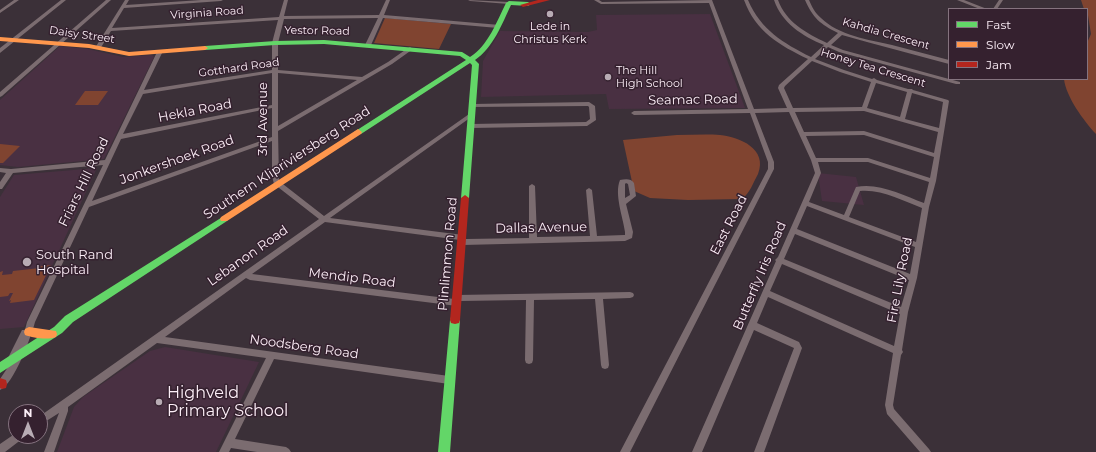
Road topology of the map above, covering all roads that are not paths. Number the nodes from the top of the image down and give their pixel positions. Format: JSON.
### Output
{"nodes":[{"id":1,"x":17,"y":0,"type":"edge"},
{"id":2,"x":64,"y":0,"type":"edge"},
{"id":3,"x":109,"y":0,"type":"edge"},
{"id":4,"x":121,"y":0,"type":"edge"},
{"id":5,"x":127,"y":0,"type":"edge"},
{"id":6,"x":221,"y":0,"type":"edge"},
{"id":7,"x":286,"y":0,"type":"edge"},
{"id":8,"x":388,"y":0,"type":"edge"},
{"id":9,"x":470,"y":0,"type":"edge"},
{"id":10,"x":547,"y":0,"type":"edge"},
{"id":11,"x":596,"y":0,"type":"edge"},
{"id":12,"x":746,"y":0,"type":"edge"},
{"id":13,"x":776,"y":0,"type":"edge"},
{"id":14,"x":807,"y":0,"type":"edge"},
{"id":15,"x":959,"y":0,"type":"edge"},
{"id":16,"x":1002,"y":0,"type":"edge"},
{"id":17,"x":710,"y":1,"type":"edge"},
{"id":18,"x":508,"y":3,"type":"junction"},
{"id":19,"x":528,"y":4,"type":"junction"},
{"id":20,"x":123,"y":7,"type":"junction"},
{"id":21,"x":982,"y":8,"type":"edge"},
{"id":22,"x":996,"y":8,"type":"edge"},
{"id":23,"x":0,"y":12,"type":"edge"},
{"id":24,"x":504,"y":14,"type":"junction"},
{"id":25,"x":381,"y":16,"type":"junction"},
{"id":26,"x":281,"y":18,"type":"junction"},
{"id":27,"x":498,"y":26,"type":"junction"},
{"id":28,"x":110,"y":30,"type":"junction"},
{"id":29,"x":842,"y":32,"type":"junction"},
{"id":30,"x":0,"y":39,"type":"edge"},
{"id":31,"x":14,"y":40,"type":"junction"},
{"id":32,"x":59,"y":43,"type":"junction"},
{"id":33,"x":275,"y":43,"type":"junction"},
{"id":34,"x":368,"y":45,"type":"junction"},
{"id":35,"x":827,"y":45,"type":"junction"},
{"id":36,"x":98,"y":48,"type":"junction"},
{"id":37,"x":410,"y":49,"type":"junction"},
{"id":38,"x":0,"y":51,"type":"edge"},
{"id":39,"x":160,"y":52,"type":"junction"},
{"id":40,"x":811,"y":59,"type":"junction"},
{"id":41,"x":472,"y":60,"type":"junction"},
{"id":42,"x":948,"y":62,"type":"edge"},
{"id":43,"x":275,"y":71,"type":"junction"},
{"id":44,"x":363,"y":79,"type":"junction"},
{"id":45,"x":874,"y":80,"type":"junction"},
{"id":46,"x":958,"y":83,"type":"dead end"},
{"id":47,"x":910,"y":90,"type":"junction"},
{"id":48,"x":142,"y":92,"type":"junction"},
{"id":49,"x":0,"y":95,"type":"edge"},
{"id":50,"x":946,"y":101,"type":"joint"},
{"id":51,"x":275,"y":106,"type":"junction"},
{"id":52,"x":864,"y":109,"type":"junction"},
{"id":53,"x":473,"y":110,"type":"junction"},
{"id":54,"x":752,"y":110,"type":"junction"},
{"id":55,"x":791,"y":110,"type":"junction"},
{"id":56,"x":634,"y":113,"type":"dead end"},
{"id":57,"x":902,"y":119,"type":"junction"},
{"id":58,"x":471,"y":126,"type":"junction"},
{"id":59,"x":941,"y":131,"type":"junction"},
{"id":60,"x":275,"y":134,"type":"junction"},
{"id":61,"x":803,"y":134,"type":"junction"},
{"id":62,"x":120,"y":137,"type":"junction"},
{"id":63,"x":937,"y":156,"type":"junction"},
{"id":64,"x":814,"y":160,"type":"junction"},
{"id":65,"x":108,"y":162,"type":"junction"},
{"id":66,"x":0,"y":170,"type":"edge"},
{"id":67,"x":10,"y":171,"type":"junction"},
{"id":68,"x":933,"y":181,"type":"junction"},
{"id":69,"x":278,"y":184,"type":"junction"},
{"id":70,"x":532,"y":186,"type":"dead end"},
{"id":71,"x":0,"y":187,"type":"edge"},
{"id":72,"x":589,"y":190,"type":"dead end"},
{"id":73,"x":623,"y":203,"type":"dead end"},
{"id":74,"x":805,"y":203,"type":"junction"},
{"id":75,"x":87,"y":205,"type":"junction"},
{"id":76,"x":926,"y":207,"type":"junction"},
{"id":77,"x":846,"y":217,"type":"junction"},
{"id":78,"x":322,"y":219,"type":"junction"},
{"id":79,"x":793,"y":230,"type":"junction"},
{"id":80,"x":594,"y":239,"type":"junction"},
{"id":81,"x":463,"y":240,"type":"junction"},
{"id":82,"x":533,"y":240,"type":"junction"},
{"id":83,"x":919,"y":246,"type":"junction"},
{"id":84,"x":779,"y":260,"type":"junction"},
{"id":85,"x":246,"y":274,"type":"junction"},
{"id":86,"x":913,"y":278,"type":"junction"},
{"id":87,"x":766,"y":293,"type":"junction"},
{"id":88,"x":599,"y":295,"type":"junction"},
{"id":89,"x":630,"y":295,"type":"dead end"},
{"id":90,"x":530,"y":297,"type":"junction"},
{"id":91,"x":457,"y":300,"type":"junction"},
{"id":92,"x":904,"y":312,"type":"junction"},
{"id":93,"x":752,"y":325,"type":"junction"},
{"id":94,"x":30,"y":328,"type":"junction"},
{"id":95,"x":47,"y":334,"type":"junction"},
{"id":96,"x":156,"y":339,"type":"junction"},
{"id":97,"x":24,"y":345,"type":"junction"},
{"id":98,"x":899,"y":352,"type":"junction"},
{"id":99,"x":18,"y":353,"type":"junction"},
{"id":100,"x":271,"y":356,"type":"junction"},
{"id":101,"x":529,"y":360,"type":"dead end"},
{"id":102,"x":0,"y":361,"type":"edge"},
{"id":103,"x":10,"y":362,"type":"junction"},
{"id":104,"x":605,"y":365,"type":"dead end"},
{"id":105,"x":0,"y":368,"type":"edge"},
{"id":106,"x":449,"y":380,"type":"junction"},
{"id":107,"x":0,"y":384,"type":"edge"},
{"id":108,"x":62,"y":405,"type":"junction"},
{"id":109,"x":48,"y":415,"type":"edge"},
{"id":110,"x":229,"y":443,"type":"junction"},
{"id":111,"x":8,"y":444,"type":"edge"},
{"id":112,"x":0,"y":450,"type":"edge"},
{"id":113,"x":49,"y":452,"type":"edge"},
{"id":114,"x":224,"y":452,"type":"edge"},
{"id":115,"x":286,"y":452,"type":"edge"},
{"id":116,"x":444,"y":452,"type":"edge"},
{"id":117,"x":625,"y":452,"type":"edge"},
{"id":118,"x":697,"y":452,"type":"edge"},
{"id":119,"x":759,"y":452,"type":"edge"},
{"id":120,"x":926,"y":452,"type":"edge"}],
"edges":[{"from":1,"to":23,"type":"street"},
{"from":2,"to":31,"type":"street"},
{"from":3,"to":32,"type":"street"},
{"from":4,"to":5,"type":"street"},
{"from":5,"to":20,"type":"street"},
{"from":6,"to":20,"type":"street"},
{"from":7,"to":26,"type":"street","name":"3rd Avenue"},
{"from":8,"to":25,"type":"street"},
{"from":9,"to":18,"type":"street"},
{"from":10,"to":19,"type":"street"},
{"from":11,"to":17,"type":"street"},
{"from":12,"to":40,"type":"street","name":"Honey Tea Crescent"},
{"from":13,"to":35,"type":"street"},
{"from":14,"to":29,"type":"street","name":"Kahdia Crescent"},
{"from":15,"to":21,"type":"street"},
{"from":16,"to":22,"type":"street"},
{"from":17,"to":54,"type":"street","name":"East Road"},
{"from":18,"to":19,"type":"street"},
{"from":18,"to":24,"type":"street","name":"Southern Klipriviersberg Road"},
{"from":19,"to":24,"type":"street"},
{"from":20,"to":28,"type":"street"},
{"from":24,"to":27,"type":"street","name":"Southern Klipriviersberg Road"},
{"from":25,"to":26,"type":"street","name":"Virginia Road"},
{"from":25,"to":27,"type":"street","name":"Virginia Road"},
{"from":25,"to":34,"type":"street"},
{"from":26,"to":28,"type":"street","name":"Virginia Road"},
{"from":26,"to":33,"type":"street","name":"3rd Avenue"},
{"from":27,"to":41,"type":"street","name":"Southern Klipriviersberg Road"},
{"from":28,"to":36,"type":"street"},
{"from":29,"to":35,"type":"street"},
{"from":29,"to":42,"type":"street","name":"Kahdia Crescent"},
{"from":30,"to":31,"type":"street","name":"Daisy Street"},
{"from":31,"to":32,"type":"street","name":"Daisy Street"},
{"from":31,"to":38,"type":"street"},
{"from":32,"to":36,"type":"street","name":"Daisy Street"},
{"from":32,"to":49,"type":"street"},
{"from":33,"to":34,"type":"street","name":"Yestor Road"},
{"from":33,"to":39,"type":"street","name":"Yestor Road"},
{"from":33,"to":43,"type":"street","name":"3rd Avenue"},
{"from":34,"to":37,"type":"street","name":"Yestor Road"},
{"from":35,"to":40,"type":"street"},
{"from":35,"to":46,"type":"street"},
{"from":36,"to":39,"type":"street","name":"Daisy Street"},
{"from":37,"to":41,"type":"street","name":"Yestor Road"},
{"from":37,"to":44,"type":"street","name":"Jonkershoek Road"},
{"from":39,"to":48,"type":"street","name":"Friars Hill Road"},
{"from":40,"to":45,"type":"street","name":"Honey Tea Crescent"},
{"from":40,"to":55,"type":"street","name":"Butterfly Iris Road"},
{"from":41,"to":53,"type":"street","name":"Plinlimmon Road"},
{"from":41,"to":69,"type":"street","name":"Southern Klipriviersberg Road"},
{"from":43,"to":44,"type":"street","name":"Gotthard Road"},
{"from":43,"to":48,"type":"street","name":"Gotthard Road"},
{"from":43,"to":51,"type":"street","name":"3rd Avenue"},
{"from":44,"to":60,"type":"street","name":"Jonkershoek Road"},
{"from":45,"to":47,"type":"street","name":"Honey Tea Crescent"},
{"from":45,"to":52,"type":"street"},
{"from":47,"to":50,"type":"street","name":"Honey Tea Crescent"},
{"from":47,"to":57,"type":"street"},
{"from":48,"to":62,"type":"street","name":"Friars Hill Road"},
{"from":50,"to":59,"type":"street","name":"Fire Lily Road"},
{"from":51,"to":60,"type":"street","name":"3rd Avenue"},
{"from":51,"to":62,"type":"street","name":"Hekla Road"},
{"from":52,"to":55,"type":"street","name":"Seamac Road"},
{"from":52,"to":57,"type":"street","name":"Seamac Road"},
{"from":53,"to":58,"type":"street","name":"Plinlimmon Road"},
{"from":53,"to":58,"type":"street"},
{"from":53,"to":78,"type":"street","name":"Lebanon Road"},
{"from":54,"to":55,"type":"street","name":"Seamac Road"},
{"from":54,"to":56,"type":"street","name":"Seamac Road"},
{"from":54,"to":117,"type":"street","name":"East Road"},
{"from":55,"to":61,"type":"street","name":"Butterfly Iris Road"},
{"from":57,"to":59,"type":"street","name":"Seamac Road"},
{"from":58,"to":81,"type":"street","name":"Plinlimmon Road"},
{"from":59,"to":63,"type":"street","name":"Fire Lily Road"},
{"from":60,"to":69,"type":"street","name":"3rd Avenue"},
{"from":60,"to":75,"type":"street","name":"Jonkershoek Road"},
{"from":61,"to":63,"type":"street"},
{"from":61,"to":64,"type":"street","name":"Butterfly Iris Road"},
{"from":62,"to":65,"type":"street","name":"Friars Hill Road"},
{"from":63,"to":68,"type":"street","name":"Fire Lily Road"},
{"from":64,"to":68,"type":"street"},
{"from":64,"to":74,"type":"street","name":"Butterfly Iris Road"},
{"from":65,"to":67,"type":"street"},
{"from":65,"to":75,"type":"street","name":"Friars Hill Road"},
{"from":66,"to":67,"type":"street"},
{"from":67,"to":71,"type":"street"},
{"from":68,"to":76,"type":"street","name":"Fire Lily Road"},
{"from":69,"to":78,"type":"street"},
{"from":69,"to":95,"type":"street","name":"Southern Klipriviersberg Road"},
{"from":70,"to":82,"type":"street"},
{"from":72,"to":80,"type":"street"},
{"from":73,"to":80,"type":"street","name":"Dallas Avenue"},
{"from":74,"to":77,"type":"street"},
{"from":74,"to":79,"type":"street","name":"Butterfly Iris Road"},
{"from":75,"to":94,"type":"street","name":"Friars Hill Road"},
{"from":76,"to":77,"type":"street"},
{"from":76,"to":83,"type":"street","name":"Fire Lily Road"},
{"from":77,"to":83,"type":"street"},
{"from":78,"to":81,"type":"street"},
{"from":78,"to":85,"type":"street","name":"Lebanon Road"},
{"from":79,"to":84,"type":"street","name":"Butterfly Iris Road"},
{"from":79,"to":86,"type":"street"},
{"from":80,"to":82,"type":"street","name":"Dallas Avenue"},
{"from":81,"to":82,"type":"street","name":"Dallas Avenue"},
{"from":81,"to":91,"type":"street","name":"Plinlimmon Road"},
{"from":83,"to":86,"type":"street","name":"Fire Lily Road"},
{"from":84,"to":87,"type":"street","name":"Butterfly Iris Road"},
{"from":84,"to":92,"type":"street"},
{"from":85,"to":91,"type":"street","name":"Mendip Road"},
{"from":85,"to":96,"type":"street","name":"Lebanon Road"},
{"from":86,"to":92,"type":"street","name":"Fire Lily Road"},
{"from":87,"to":93,"type":"street","name":"Butterfly Iris Road"},
{"from":87,"to":98,"type":"street"},
{"from":88,"to":89,"type":"street","name":"Mendip Road"},
{"from":88,"to":90,"type":"street","name":"Mendip Road"},
{"from":88,"to":104,"type":"street"},
{"from":90,"to":91,"type":"street","name":"Mendip Road"},
{"from":90,"to":101,"type":"street"},
{"from":91,"to":106,"type":"street","name":"Plinlimmon Road"},
{"from":92,"to":98,"type":"street","name":"Fire Lily Road"},
{"from":93,"to":118,"type":"street","name":"Butterfly Iris Road"},
{"from":93,"to":119,"type":"street"},
{"from":94,"to":95,"type":"street"},
{"from":94,"to":97,"type":"street","name":"Friars Hill Road"},
{"from":94,"to":99,"type":"street","name":"Friars Hill Road"},
{"from":95,"to":97,"type":"street","name":"Southern Klipriviersberg Road"},
{"from":95,"to":99,"type":"street","name":"Southern Klipriviersberg Road"},
{"from":96,"to":100,"type":"street","name":"Noodsberg Road"},
{"from":96,"to":108,"type":"street","name":"Lebanon Road"},
{"from":97,"to":99,"type":"street","name":"Southern Klipriviersberg Road"},
{"from":98,"to":120,"type":"street","name":"Fire Lily Road"},
{"from":99,"to":102,"type":"street","name":"Southern Klipriviersberg Road"},
{"from":99,"to":103,"type":"street","name":"Southern Klipriviersberg Road"},
{"from":99,"to":107,"type":"street","name":"Friars Hill Road"},
{"from":100,"to":106,"type":"street","name":"Noodsberg Road"},
{"from":100,"to":110,"type":"street"},
{"from":103,"to":105,"type":"street","name":"Southern Klipriviersberg Road"},
{"from":103,"to":107,"type":"street","name":"Friars Hill Road"},
{"from":106,"to":116,"type":"street","name":"Plinlimmon Road"},
{"from":108,"to":109,"type":"street","name":"Lebanon Road"},
{"from":108,"to":113,"type":"street"},
{"from":110,"to":114,"type":"street"},
{"from":110,"to":115,"type":"street"},
{"from":111,"to":112,"type":"street"}]}
